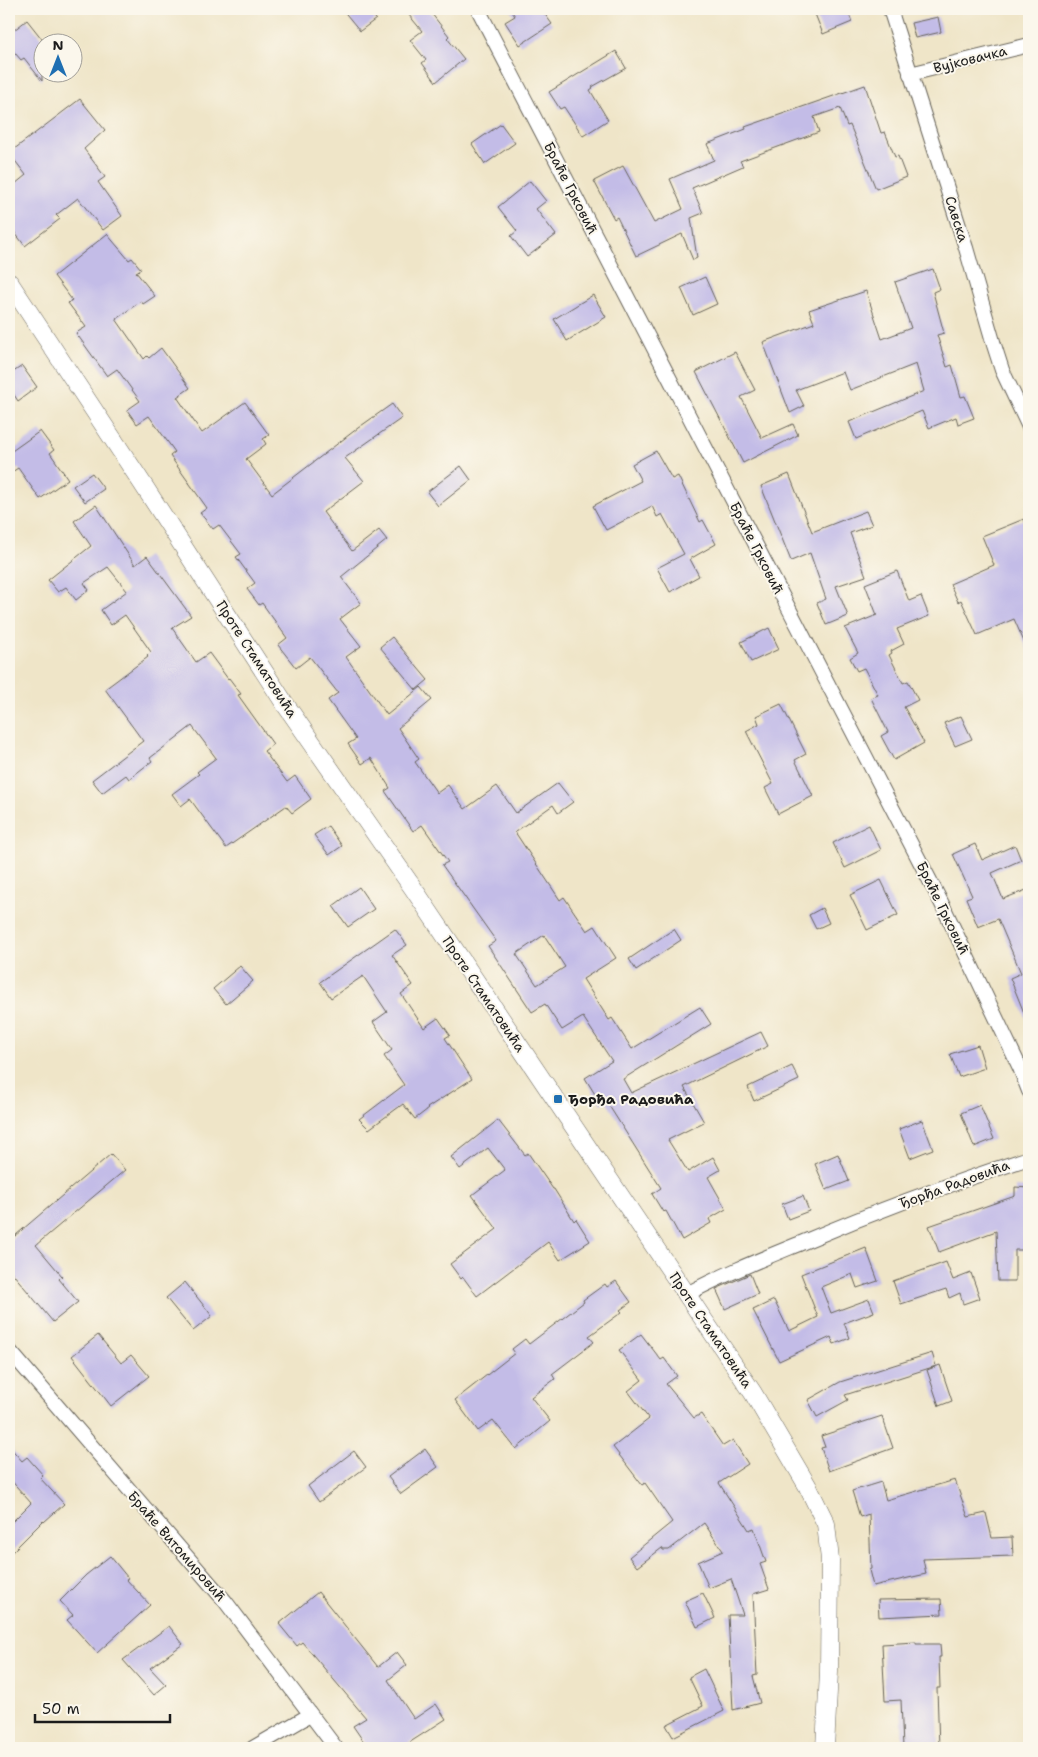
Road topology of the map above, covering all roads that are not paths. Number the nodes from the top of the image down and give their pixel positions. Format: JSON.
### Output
{"nodes":[{"id":1,"x":478,"y":9,"type":"edge"},
{"id":2,"x":890,"y":9,"type":"edge"},
{"id":3,"x":1029,"y":45,"type":"edge"},
{"id":4,"x":910,"y":74,"type":"junction"},
{"id":5,"x":9,"y":282,"type":"edge"},
{"id":6,"x":1029,"y":427,"type":"edge"},
{"id":7,"x":1029,"y":1091,"type":"edge"},
{"id":8,"x":1029,"y":1158,"type":"edge"},
{"id":9,"x":687,"y":1294,"type":"junction"},
{"id":10,"x":9,"y":1350,"type":"edge"},
{"id":11,"x":310,"y":1715,"type":"junction"},
{"id":12,"x":253,"y":1748,"type":"edge"},
{"id":13,"x":336,"y":1748,"type":"edge"},
{"id":14,"x":825,"y":1748,"type":"edge"}],
"edges":[{"from":1,"to":7,"type":"street","name":"Браће Грковић"},
{"from":2,"to":4,"type":"street","name":"Савска"},
{"from":3,"to":4,"type":"street","name":"Вујковачка"},
{"from":4,"to":6,"type":"street","name":"Савска"},
{"from":5,"to":9,"type":"street","name":"Проте Стаматовића"},
{"from":8,"to":9,"type":"street","name":"Ђорђа Радовића"},
{"from":9,"to":14,"type":"street","name":"Проте Стаматовића"},
{"from":10,"to":11,"type":"street","name":"Браће Витомировић"},
{"from":11,"to":12,"type":"street"},
{"from":11,"to":13,"type":"street","name":"Браће Витомировић"}]}
